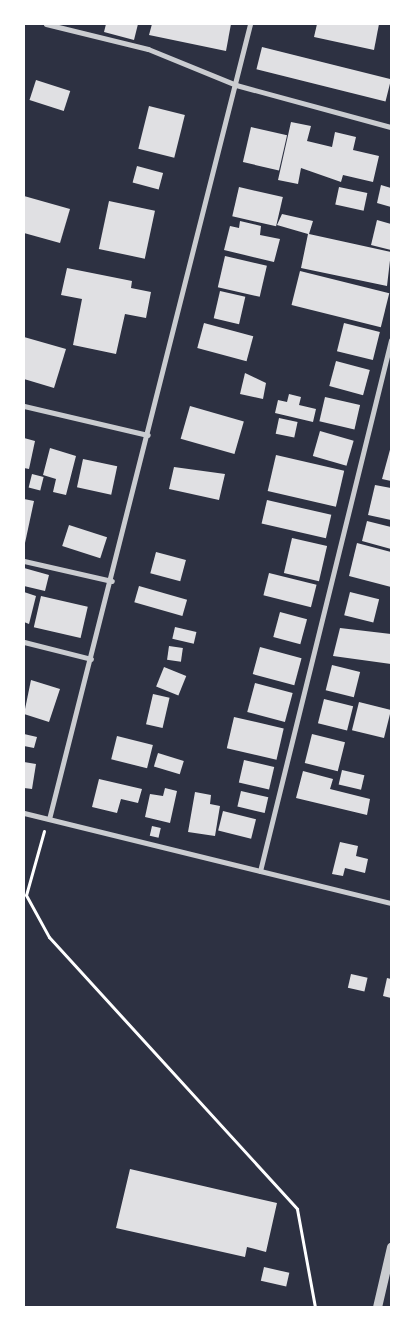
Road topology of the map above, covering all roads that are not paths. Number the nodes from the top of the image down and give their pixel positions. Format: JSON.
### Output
{"nodes":[{"id":1,"x":46,"y":24,"type":"edge"},
{"id":2,"x":250,"y":24,"type":"edge"},
{"id":3,"x":236,"y":85,"type":"junction"},
{"id":4,"x":391,"y":128,"type":"edge"},
{"id":5,"x":391,"y":340,"type":"edge"},
{"id":6,"x":24,"y":406,"type":"edge"},
{"id":7,"x":148,"y":434,"type":"junction"},
{"id":8,"x":24,"y":561,"type":"edge"},
{"id":9,"x":112,"y":581,"type":"junction"},
{"id":10,"x":24,"y":642,"type":"edge"},
{"id":11,"x":91,"y":659,"type":"junction"},
{"id":12,"x":24,"y":812,"type":"edge"},
{"id":13,"x":49,"y":819,"type":"junction"},
{"id":14,"x":260,"y":871,"type":"junction"},
{"id":15,"x":391,"y":903,"type":"edge"},
{"id":16,"x":391,"y":1248,"type":"edge"},
{"id":17,"x":377,"y":1307,"type":"edge"}],
"edges":[{"from":1,"to":3,"type":"street"},
{"from":2,"to":3,"type":"street"},
{"from":3,"to":4,"type":"street"},
{"from":3,"to":7,"type":"street"},
{"from":5,"to":14,"type":"street"},
{"from":6,"to":7,"type":"street"},
{"from":7,"to":9,"type":"street"},
{"from":8,"to":9,"type":"street"},
{"from":9,"to":11,"type":"street"},
{"from":10,"to":11,"type":"street"},
{"from":11,"to":13,"type":"street"},
{"from":12,"to":13,"type":"street"},
{"from":13,"to":14,"type":"street"},
{"from":14,"to":15,"type":"street"},
{"from":16,"to":17,"type":"street"}]}
